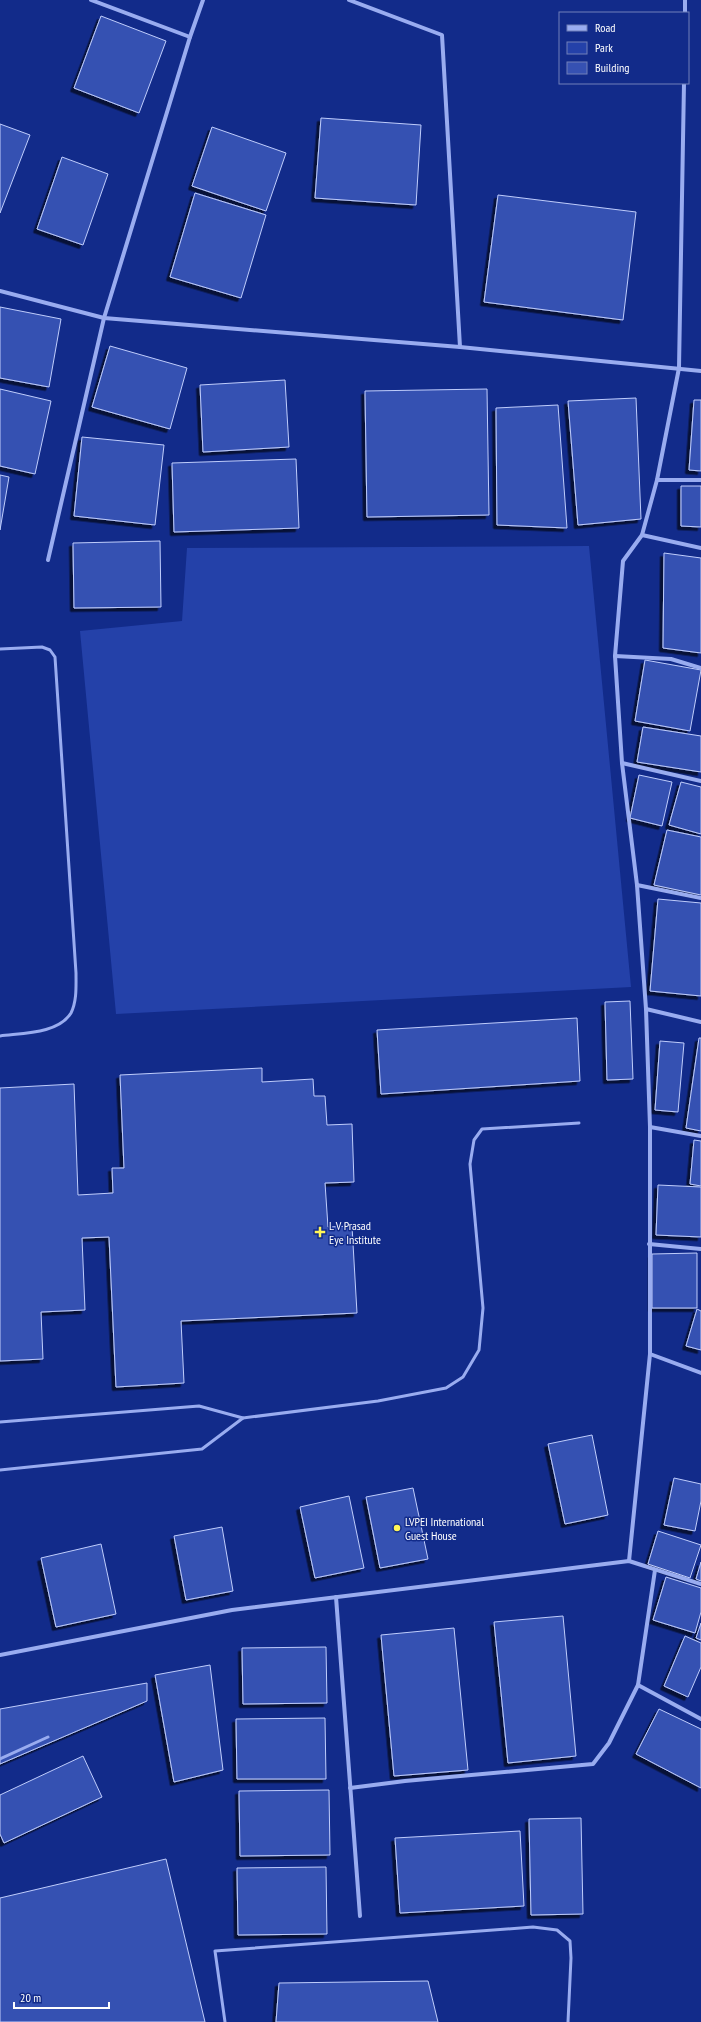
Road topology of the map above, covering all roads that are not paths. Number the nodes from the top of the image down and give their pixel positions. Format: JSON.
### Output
{"nodes":[{"id":1,"x":91,"y":0,"type":"edge"},
{"id":2,"x":203,"y":0,"type":"edge"},
{"id":3,"x":349,"y":0,"type":"edge"},
{"id":4,"x":685,"y":0,"type":"edge"},
{"id":5,"x":685,"y":12,"type":"edge"},
{"id":6,"x":190,"y":37,"type":"junction"},
{"id":7,"x":684,"y":84,"type":"edge"},
{"id":8,"x":0,"y":291,"type":"edge"},
{"id":9,"x":104,"y":318,"type":"junction"},
{"id":10,"x":460,"y":347,"type":"junction"},
{"id":11,"x":679,"y":368,"type":"junction"},
{"id":12,"x":701,"y":371,"type":"edge"},
{"id":13,"x":657,"y":480,"type":"junction"},
{"id":14,"x":701,"y":480,"type":"edge"},
{"id":15,"x":642,"y":535,"type":"junction"},
{"id":16,"x":701,"y":548,"type":"edge"},
{"id":17,"x":48,"y":560,"type":"dead end"},
{"id":18,"x":0,"y":649,"type":"edge"},
{"id":19,"x":615,"y":656,"type":"junction"},
{"id":20,"x":701,"y":668,"type":"edge"},
{"id":21,"x":622,"y":763,"type":"junction"},
{"id":22,"x":701,"y":780,"type":"edge"},
{"id":23,"x":637,"y":885,"type":"junction"},
{"id":24,"x":701,"y":898,"type":"edge"},
{"id":25,"x":646,"y":1009,"type":"junction"},
{"id":26,"x":701,"y":1022,"type":"edge"},
{"id":27,"x":0,"y":1036,"type":"edge"},
{"id":28,"x":579,"y":1123,"type":"dead end"},
{"id":29,"x":650,"y":1127,"type":"junction"},
{"id":30,"x":701,"y":1136,"type":"edge"},
{"id":31,"x":649,"y":1244,"type":"junction"},
{"id":32,"x":701,"y":1248,"type":"edge"},
{"id":33,"x":650,"y":1354,"type":"junction"},
{"id":34,"x":701,"y":1373,"type":"edge"},
{"id":35,"x":243,"y":1418,"type":"junction"},
{"id":36,"x":0,"y":1422,"type":"edge"},
{"id":37,"x":0,"y":1470,"type":"edge"},
{"id":38,"x":629,"y":1561,"type":"junction"},
{"id":39,"x":655,"y":1570,"type":"junction"},
{"id":40,"x":701,"y":1584,"type":"edge"},
{"id":41,"x":336,"y":1597,"type":"junction"},
{"id":42,"x":0,"y":1655,"type":"edge"},
{"id":43,"x":638,"y":1685,"type":"junction"},
{"id":44,"x":701,"y":1719,"type":"edge"},
{"id":45,"x":48,"y":1736,"type":"dead end"},
{"id":46,"x":0,"y":1759,"type":"edge"},
{"id":47,"x":350,"y":1788,"type":"junction"},
{"id":48,"x":360,"y":1916,"type":"dead end"},
{"id":49,"x":225,"y":2022,"type":"edge"},
{"id":50,"x":568,"y":2022,"type":"edge"}],
"edges":[{"from":1,"to":6,"type":"street"},
{"from":2,"to":6,"type":"street"},
{"from":3,"to":10,"type":"street"},
{"from":4,"to":5,"type":"street"},
{"from":6,"to":9,"type":"street"},
{"from":7,"to":11,"type":"street"},
{"from":8,"to":9,"type":"street"},
{"from":9,"to":10,"type":"street"},
{"from":9,"to":17,"type":"street"},
{"from":10,"to":11,"type":"street"},
{"from":11,"to":12,"type":"street"},
{"from":11,"to":13,"type":"street"},
{"from":13,"to":14,"type":"street"},
{"from":13,"to":15,"type":"street"},
{"from":15,"to":16,"type":"street"},
{"from":15,"to":19,"type":"street"},
{"from":18,"to":27,"type":"lane"},
{"from":19,"to":20,"type":"street"},
{"from":19,"to":21,"type":"street"},
{"from":21,"to":22,"type":"street"},
{"from":21,"to":23,"type":"street"},
{"from":23,"to":24,"type":"street"},
{"from":23,"to":25,"type":"street"},
{"from":25,"to":26,"type":"street"},
{"from":25,"to":29,"type":"street"},
{"from":28,"to":35,"type":"lane"},
{"from":29,"to":30,"type":"street"},
{"from":29,"to":31,"type":"street"},
{"from":31,"to":32,"type":"street"},
{"from":31,"to":33,"type":"street"},
{"from":33,"to":34,"type":"street"},
{"from":33,"to":38,"type":"street"},
{"from":35,"to":36,"type":"lane"},
{"from":35,"to":37,"type":"lane"},
{"from":38,"to":39,"type":"street"},
{"from":38,"to":41,"type":"street"},
{"from":39,"to":40,"type":"street"},
{"from":39,"to":43,"type":"street"},
{"from":41,"to":42,"type":"street"},
{"from":41,"to":47,"type":"street"},
{"from":43,"to":44,"type":"street"},
{"from":43,"to":47,"type":"street"},
{"from":45,"to":46,"type":"lane"},
{"from":47,"to":48,"type":"street"},
{"from":49,"to":50,"type":"lane"}]}
